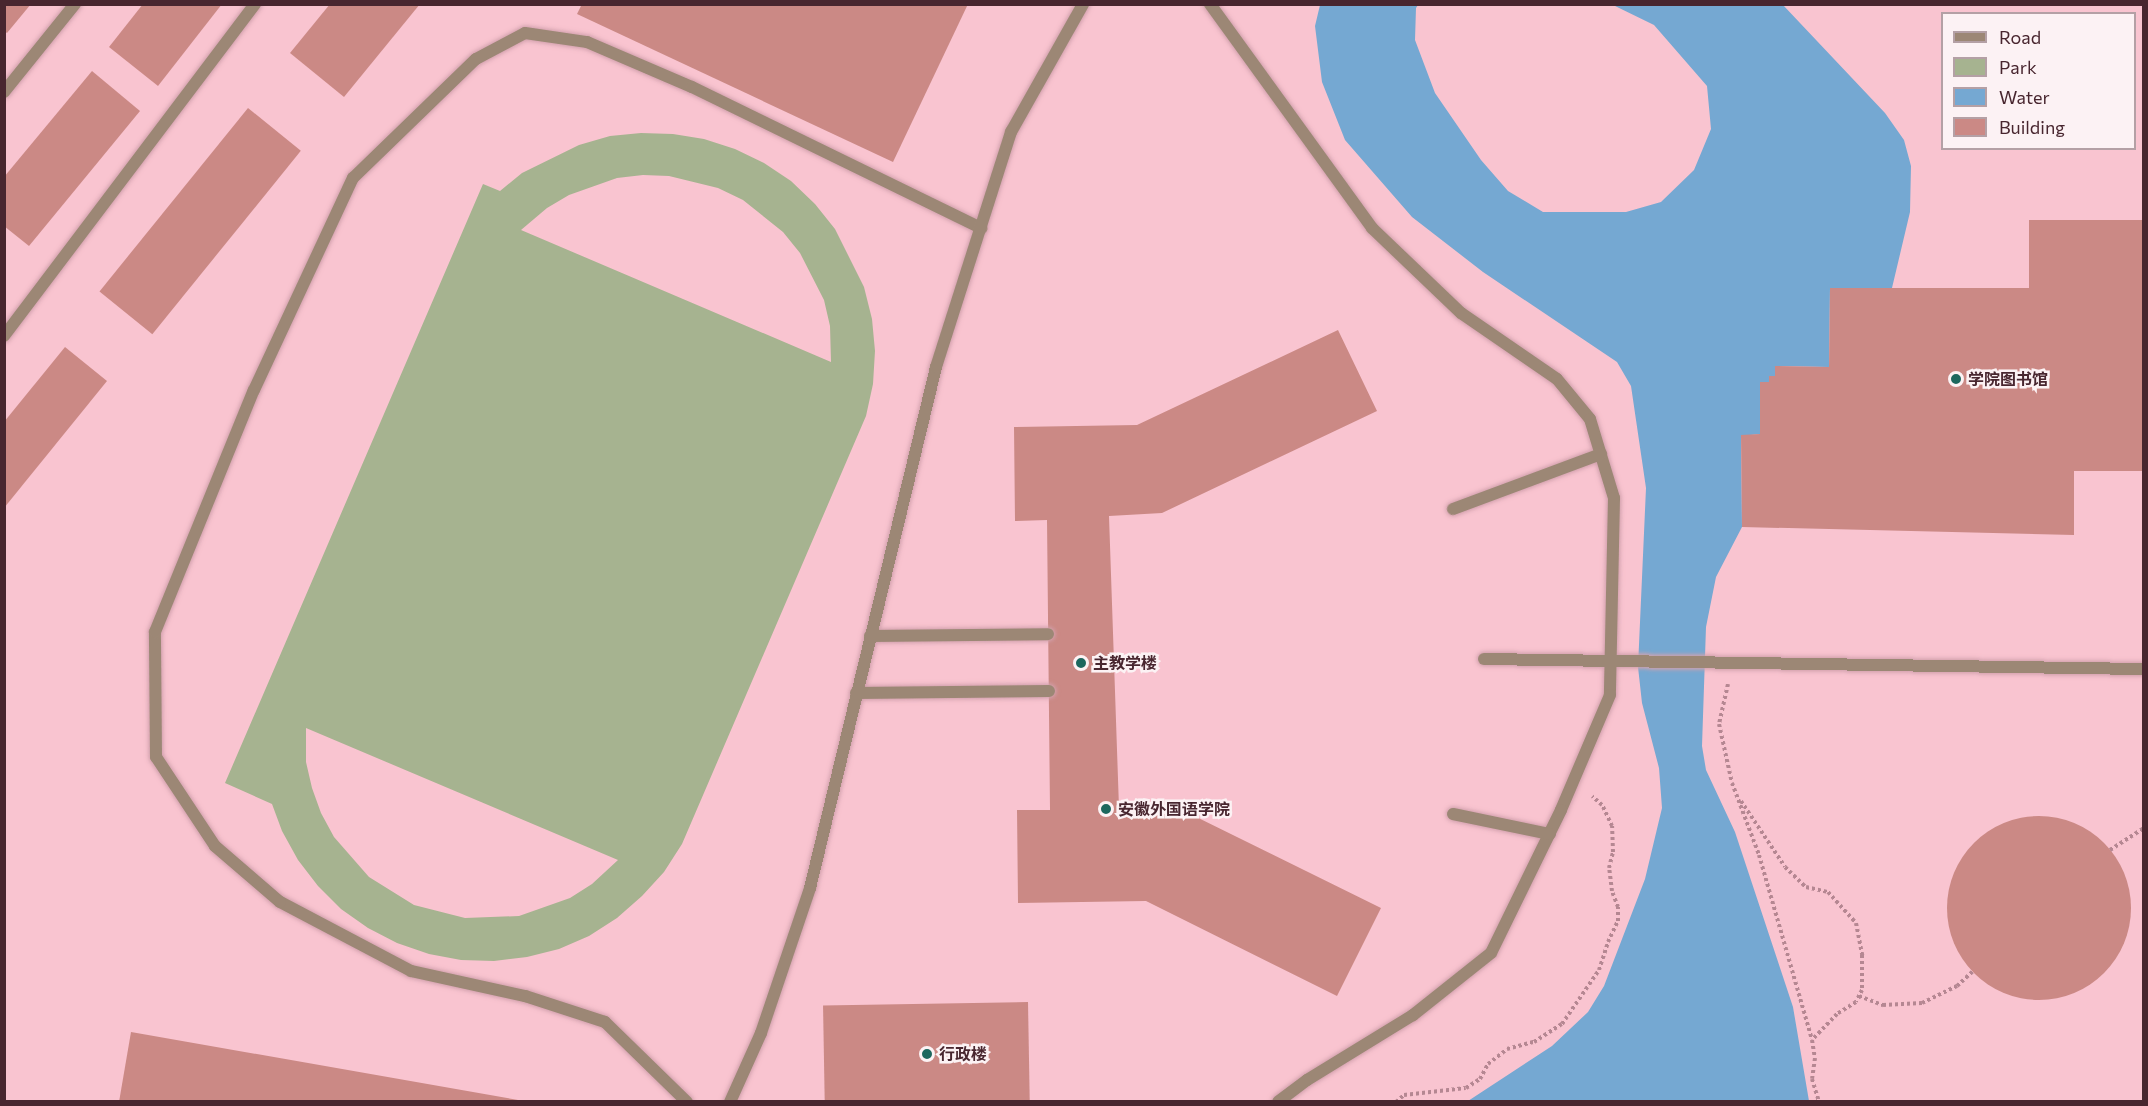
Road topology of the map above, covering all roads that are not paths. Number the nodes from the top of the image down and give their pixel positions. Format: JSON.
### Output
{"nodes":[{"id":1,"x":75,"y":4,"type":"edge"},
{"id":2,"x":255,"y":4,"type":"edge"},
{"id":3,"x":1083,"y":4,"type":"edge"},
{"id":4,"x":1210,"y":4,"type":"edge"},
{"id":5,"x":4,"y":92,"type":"edge"},
{"id":6,"x":981,"y":228,"type":"junction"},
{"id":7,"x":4,"y":336,"type":"edge"},
{"id":8,"x":1601,"y":454,"type":"junction"},
{"id":9,"x":1453,"y":508,"type":"dead end"},
{"id":10,"x":1048,"y":634,"type":"dead end"},
{"id":11,"x":870,"y":636,"type":"junction"},
{"id":12,"x":1484,"y":660,"type":"dead end"},
{"id":13,"x":1611,"y":660,"type":"junction"},
{"id":14,"x":2144,"y":669,"type":"edge"},
{"id":15,"x":1049,"y":691,"type":"dead end"},
{"id":16,"x":856,"y":693,"type":"junction"},
{"id":17,"x":1453,"y":814,"type":"dead end"},
{"id":18,"x":1550,"y":834,"type":"junction"},
{"id":19,"x":687,"y":1101,"type":"edge"},
{"id":20,"x":730,"y":1101,"type":"edge"},
{"id":21,"x":1278,"y":1101,"type":"edge"}],
"edges":[{"from":1,"to":5,"type":"street"},
{"from":2,"to":7,"type":"street"},
{"from":3,"to":6,"type":"street"},
{"from":4,"to":8,"type":"street"},
{"from":6,"to":11,"type":"street"},
{"from":6,"to":19,"type":"street"},
{"from":8,"to":9,"type":"street"},
{"from":8,"to":13,"type":"street"},
{"from":10,"to":11,"type":"street"},
{"from":11,"to":16,"type":"street"},
{"from":12,"to":13,"type":"street"},
{"from":13,"to":14,"type":"street"},
{"from":13,"to":18,"type":"street"},
{"from":15,"to":16,"type":"street"},
{"from":16,"to":20,"type":"street"},
{"from":17,"to":18,"type":"street"},
{"from":18,"to":21,"type":"street"}]}
